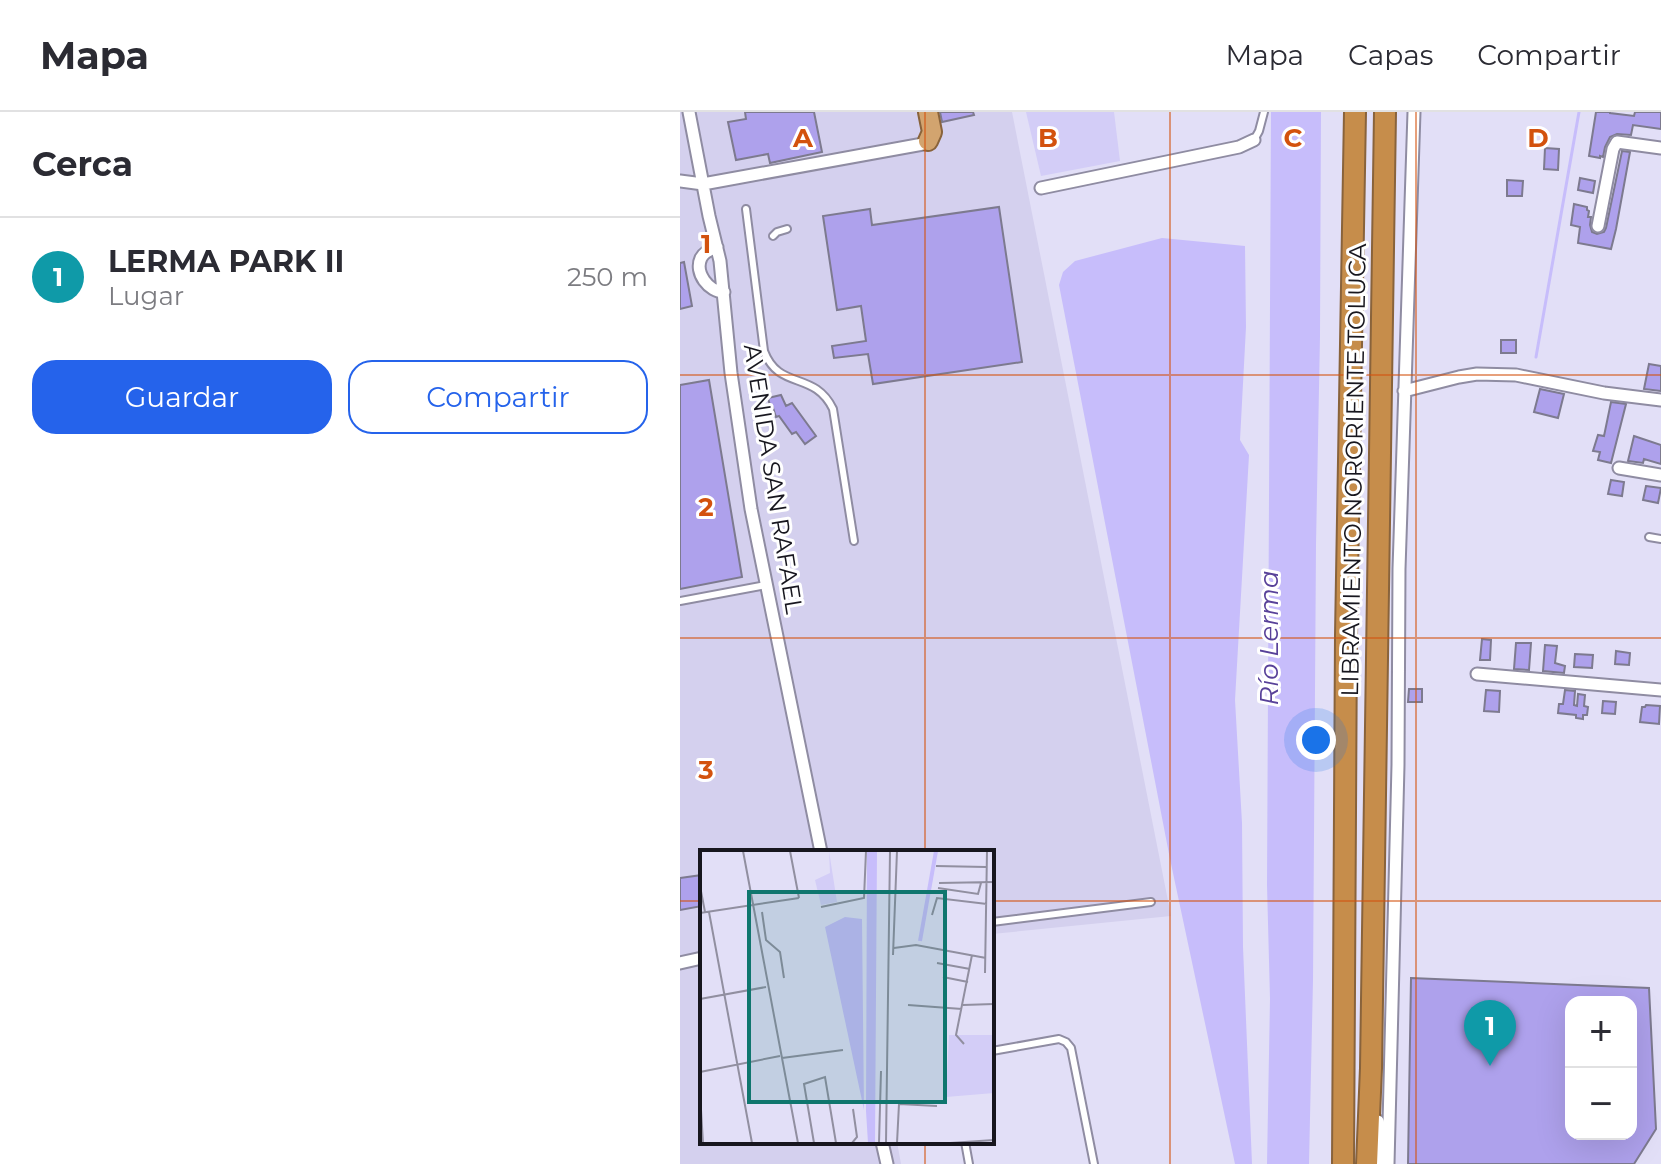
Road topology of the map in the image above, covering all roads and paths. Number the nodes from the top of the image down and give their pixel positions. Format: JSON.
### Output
{"nodes":[{"id":1,"x":689,"y":112,"type":"edge"},
{"id":2,"x":928,"y":112,"type":"edge"},
{"id":3,"x":1264,"y":112,"type":"edge"},
{"id":4,"x":1355,"y":112,"type":"edge"},
{"id":5,"x":1385,"y":112,"type":"edge"},
{"id":6,"x":1414,"y":112,"type":"edge"},
{"id":7,"x":1254,"y":140,"type":"joint"},
{"id":8,"x":928,"y":141,"type":"joint"},
{"id":9,"x":1661,"y":148,"type":"edge"},
{"id":10,"x":681,"y":177,"type":"edge"},
{"id":11,"x":703,"y":184,"type":"junction"},
{"id":12,"x":1041,"y":188,"type":"dead end"},
{"id":13,"x":746,"y":209,"type":"dead end"},
{"id":14,"x":1598,"y":226,"type":"dead end"},
{"id":15,"x":787,"y":229,"type":"dead end"},
{"id":16,"x":773,"y":236,"type":"dead end"},
{"id":17,"x":717,"y":247,"type":"junction"},
{"id":18,"x":724,"y":292,"type":"junction"},
{"id":19,"x":1404,"y":391,"type":"junction"},
{"id":20,"x":1661,"y":400,"type":"edge"},
{"id":21,"x":1619,"y":468,"type":"dead end"},
{"id":22,"x":1661,"y":475,"type":"edge"},
{"id":23,"x":1649,"y":537,"type":"dead end"},
{"id":24,"x":1661,"y":539,"type":"edge"},
{"id":25,"x":854,"y":541,"type":"dead end"},
{"id":26,"x":766,"y":585,"type":"junction"},
{"id":27,"x":680,"y":601,"type":"edge"},
{"id":28,"x":1477,"y":674,"type":"dead end"},
{"id":29,"x":1661,"y":690,"type":"edge"},
{"id":30,"x":821,"y":850,"type":"edge"},
{"id":31,"x":1151,"y":902,"type":"dead end"},
{"id":32,"x":994,"y":922,"type":"edge"},
{"id":33,"x":700,"y":958,"type":"edge"},
{"id":34,"x":680,"y":963,"type":"edge"},
{"id":35,"x":1343,"y":1007,"type":"junction"},
{"id":36,"x":994,"y":1051,"type":"edge"},
{"id":37,"x":1371,"y":1068,"type":"junction"},
{"id":38,"x":882,"y":1144,"type":"edge"},
{"id":39,"x":965,"y":1144,"type":"edge"},
{"id":40,"x":887,"y":1164,"type":"edge"},
{"id":41,"x":969,"y":1164,"type":"edge"},
{"id":42,"x":1094,"y":1164,"type":"edge"},
{"id":43,"x":1329,"y":1164,"type":"edge"},
{"id":44,"x":1343,"y":1164,"type":"edge"},
{"id":45,"x":1367,"y":1164,"type":"edge"},
{"id":46,"x":1379,"y":1164,"type":"edge"},
{"id":47,"x":1388,"y":1164,"type":"edge"}],
"edges":[{"from":1,"to":11,"type":"street","name":"AVENIDA SAN RAFAEL"},
{"from":2,"to":8,"type":"highway"},
{"from":3,"to":7,"type":"lane"},
{"from":4,"to":35,"type":"highway","name":"LIBRAMIENTO NORORIENTE TOLUCA"},
{"from":5,"to":37,"type":"highway","name":"LIBRAMIENTO NORORIENTE TOLUCA"},
{"from":6,"to":19,"type":"street"},
{"from":7,"to":12,"type":"street"},
{"from":8,"to":11,"type":"street"},
{"from":9,"to":14,"type":"street"},
{"from":10,"to":11,"type":"street"},
{"from":11,"to":17,"type":"street","name":"AVENIDA SAN RAFAEL"},
{"from":13,"to":25,"type":"lane"},
{"from":15,"to":16,"type":"lane"},
{"from":17,"to":18,"type":"street","name":"AVENIDA SAN RAFAEL"},
{"from":17,"to":18,"type":"street"},
{"from":18,"to":26,"type":"street","name":"AVENIDA SAN RAFAEL"},
{"from":19,"to":20,"type":"street"},
{"from":19,"to":47,"type":"street"},
{"from":21,"to":22,"type":"street"},
{"from":23,"to":24,"type":"lane"},
{"from":26,"to":27,"type":"lane"},
{"from":26,"to":30,"type":"street","name":"AVENIDA SAN RAFAEL"},
{"from":28,"to":29,"type":"street"},
{"from":31,"to":32,"type":"lane"},
{"from":33,"to":34,"type":"street"},
{"from":35,"to":43,"type":"highway"},
{"from":35,"to":44,"type":"highway"},
{"from":36,"to":42,"type":"lane"},
{"from":37,"to":45,"type":"highway","name":"LIBRAMIENTO NORORIENTE TOLUCA"},
{"from":37,"to":46,"type":"street"},
{"from":38,"to":40,"type":"street"},
{"from":39,"to":41,"type":"lane"}]}
